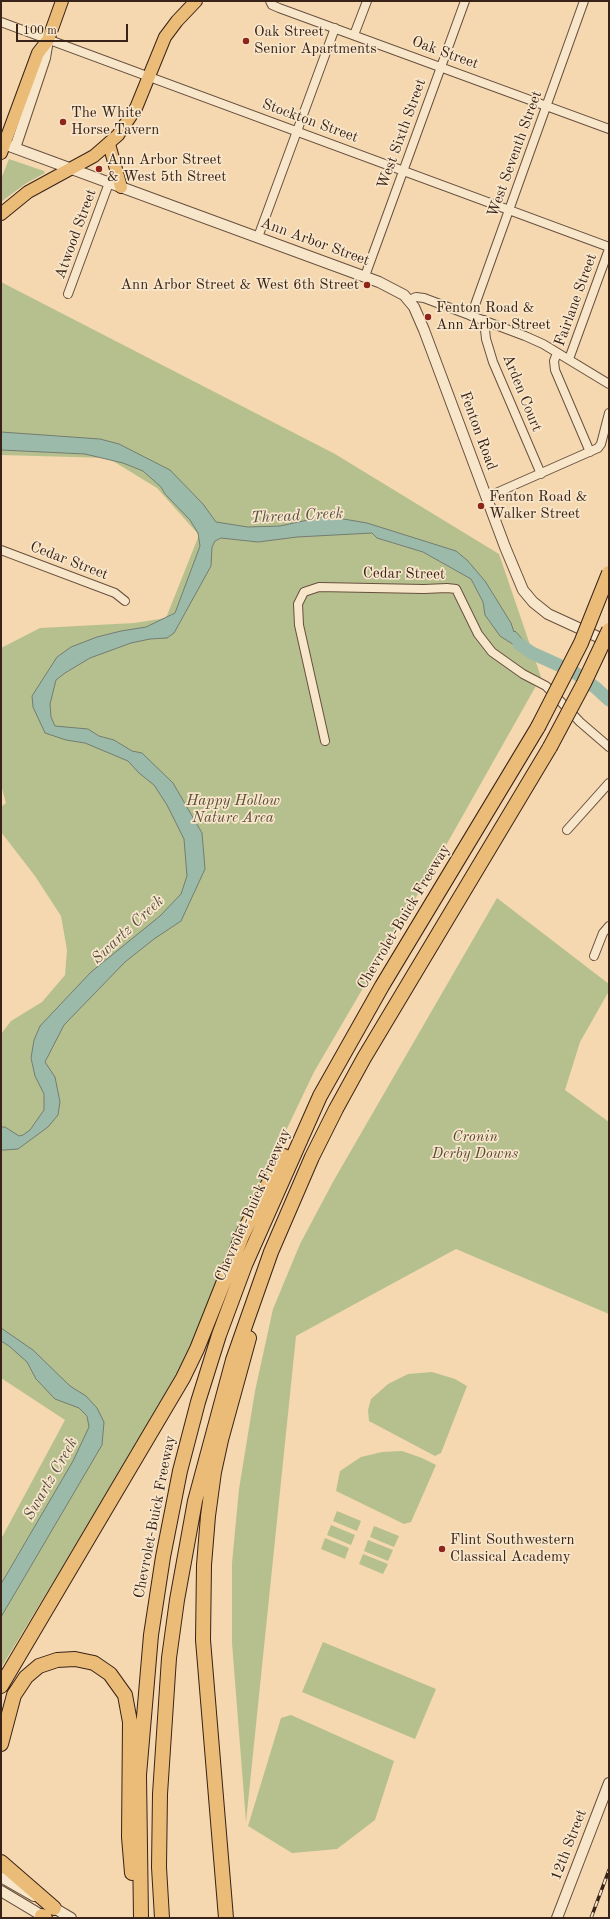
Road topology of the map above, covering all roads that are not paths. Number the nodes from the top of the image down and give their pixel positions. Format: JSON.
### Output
{"nodes":[{"id":1,"x":62,"y":1,"type":"edge"},
{"id":2,"x":196,"y":1,"type":"edge"},
{"id":3,"x":367,"y":1,"type":"edge"},
{"id":4,"x":465,"y":1,"type":"edge"},
{"id":5,"x":584,"y":1,"type":"edge"},
{"id":6,"x":270,"y":2,"type":"edge"},
{"id":7,"x":1,"y":22,"type":"edge"},
{"id":8,"x":335,"y":28,"type":"junction"},
{"id":9,"x":354,"y":35,"type":"junction"},
{"id":10,"x":48,"y":40,"type":"junction"},
{"id":11,"x":441,"y":67,"type":"junction"},
{"id":12,"x":149,"y":77,"type":"junction"},
{"id":13,"x":547,"y":106,"type":"junction"},
{"id":14,"x":609,"y":130,"type":"edge"},
{"id":15,"x":298,"y":131,"type":"junction"},
{"id":16,"x":109,"y":144,"type":"junction"},
{"id":17,"x":5,"y":147,"type":"edge"},
{"id":18,"x":72,"y":169,"type":"junction"},
{"id":19,"x":403,"y":171,"type":"junction"},
{"id":20,"x":109,"y":183,"type":"junction"},
{"id":21,"x":121,"y":187,"type":"junction"},
{"id":22,"x":509,"y":210,"type":"junction"},
{"id":23,"x":1,"y":214,"type":"edge"},
{"id":24,"x":258,"y":237,"type":"junction"},
{"id":25,"x":609,"y":248,"type":"edge"},
{"id":26,"x":365,"y":276,"type":"junction"},
{"id":27,"x":68,"y":294,"type":"dead end"},
{"id":28,"x":409,"y":300,"type":"junction"},
{"id":29,"x":471,"y":316,"type":"junction"},
{"id":30,"x":484,"y":320,"type":"junction"},
{"id":31,"x":558,"y":353,"type":"junction"},
{"id":32,"x":569,"y":359,"type":"junction"},
{"id":33,"x":609,"y":384,"type":"edge"},
{"id":34,"x":609,"y":413,"type":"edge"},
{"id":35,"x":590,"y":452,"type":"junction"},
{"id":36,"x":541,"y":474,"type":"junction"},
{"id":37,"x":487,"y":497,"type":"junction"},
{"id":38,"x":1,"y":550,"type":"edge"},
{"id":39,"x":609,"y":573,"type":"edge"},
{"id":40,"x":125,"y":601,"type":"dead end"},
{"id":41,"x":609,"y":630,"type":"edge"},
{"id":42,"x":609,"y":642,"type":"edge"},
{"id":43,"x":325,"y":741,"type":"dead end"},
{"id":44,"x":609,"y":747,"type":"edge"},
{"id":45,"x":609,"y":783,"type":"edge"},
{"id":46,"x":567,"y":830,"type":"dead end"},
{"id":47,"x":609,"y":926,"type":"edge"},
{"id":48,"x":594,"y":956,"type":"dead end"},
{"id":49,"x":320,"y":1096,"type":"junction"},
{"id":50,"x":271,"y":1252,"type":"junction"},
{"id":51,"x":1,"y":1686,"type":"edge"},
{"id":52,"x":1,"y":1744,"type":"edge"},
{"id":53,"x":609,"y":1783,"type":"edge"},
{"id":54,"x":1,"y":1862,"type":"edge"},
{"id":55,"x":1,"y":1877,"type":"edge"},
{"id":56,"x":1,"y":1891,"type":"edge"},
{"id":57,"x":47,"y":1915,"type":"edge"},
{"id":58,"x":70,"y":1918,"type":"edge"},
{"id":59,"x":140,"y":1918,"type":"edge"},
{"id":60,"x":162,"y":1918,"type":"edge"},
{"id":61,"x":226,"y":1918,"type":"edge"},
{"id":62,"x":557,"y":1918,"type":"edge"}],
"edges":[{"from":1,"to":10,"type":"main road"},
{"from":2,"to":12,"type":"main road"},
{"from":3,"to":9,"type":"street"},
{"from":4,"to":11,"type":"street","name":"West Sixth Street"},
{"from":5,"to":13,"type":"street","name":"West Seventh Street"},
{"from":6,"to":8,"type":"street","name":"Oak Street"},
{"from":7,"to":10,"type":"street","name":"Stockton Street"},
{"from":8,"to":9,"type":"street","name":"Oak Street"},
{"from":8,"to":15,"type":"street"},
{"from":9,"to":11,"type":"street","name":"Oak Street"},
{"from":10,"to":12,"type":"street","name":"Stockton Street"},
{"from":10,"to":17,"type":"main road"},
{"from":11,"to":13,"type":"street","name":"Oak Street"},
{"from":11,"to":19,"type":"street","name":"West Sixth Street"},
{"from":12,"to":15,"type":"street","name":"Stockton Street"},
{"from":12,"to":16,"type":"main road"},
{"from":13,"to":14,"type":"street","name":"Oak Street"},
{"from":13,"to":22,"type":"street","name":"West Seventh Street"},
{"from":15,"to":19,"type":"street","name":"Stockton Street"},
{"from":15,"to":24,"type":"street"},
{"from":16,"to":18,"type":"main road"},
{"from":16,"to":21,"type":"main road"},
{"from":17,"to":18,"type":"street","name":"Ann Arbor Street"},
{"from":18,"to":20,"type":"street","name":"Ann Arbor Street"},
{"from":18,"to":23,"type":"main road"},
{"from":19,"to":22,"type":"street","name":"Stockton Street"},
{"from":19,"to":26,"type":"street","name":"West Sixth Street"},
{"from":20,"to":21,"type":"street","name":"Ann Arbor Street"},
{"from":20,"to":27,"type":"street","name":"Atwood Street"},
{"from":21,"to":24,"type":"street","name":"Ann Arbor Street"},
{"from":22,"to":25,"type":"street","name":"Stockton Street"},
{"from":22,"to":29,"type":"street","name":"West Seventh Street"},
{"from":24,"to":26,"type":"street","name":"Ann Arbor Street"},
{"from":25,"to":32,"type":"street","name":"Fairlane Street"},
{"from":26,"to":28,"type":"street","name":"Ann Arbor Street"},
{"from":28,"to":29,"type":"street"},
{"from":28,"to":37,"type":"street","name":"Fenton Road"},
{"from":29,"to":30,"type":"street"},
{"from":30,"to":31,"type":"street"},
{"from":30,"to":36,"type":"street","name":"Arden Court"},
{"from":31,"to":32,"type":"street"},
{"from":31,"to":35,"type":"street"},
{"from":32,"to":33,"type":"street"},
{"from":34,"to":35,"type":"street"},
{"from":35,"to":36,"type":"street"},
{"from":36,"to":37,"type":"street"},
{"from":37,"to":42,"type":"street","name":"Fenton Road"},
{"from":38,"to":40,"type":"street","name":"Cedar Street"},
{"from":39,"to":49,"type":"highway","name":"Chevrolet-Buick Freeway","bridge":true},
{"from":41,"to":50,"type":"highway","bridge":true},
{"from":43,"to":44,"type":"street","name":"Cedar Street"},
{"from":45,"to":46,"type":"street"},
{"from":47,"to":48,"type":"street"},
{"from":49,"to":51,"type":"highway"},
{"from":49,"to":59,"type":"highway","name":"Chevrolet-Buick Freeway"},
{"from":50,"to":60,"type":"highway"},
{"from":50,"to":61,"type":"highway"},
{"from":52,"to":59,"type":"highway"},
{"from":53,"to":62,"type":"street","name":"12th Street"},
{"from":54,"to":57,"type":"highway"},
{"from":55,"to":57,"type":"street"},
{"from":56,"to":57,"type":"street"},
{"from":57,"to":58,"type":"street"}]}
